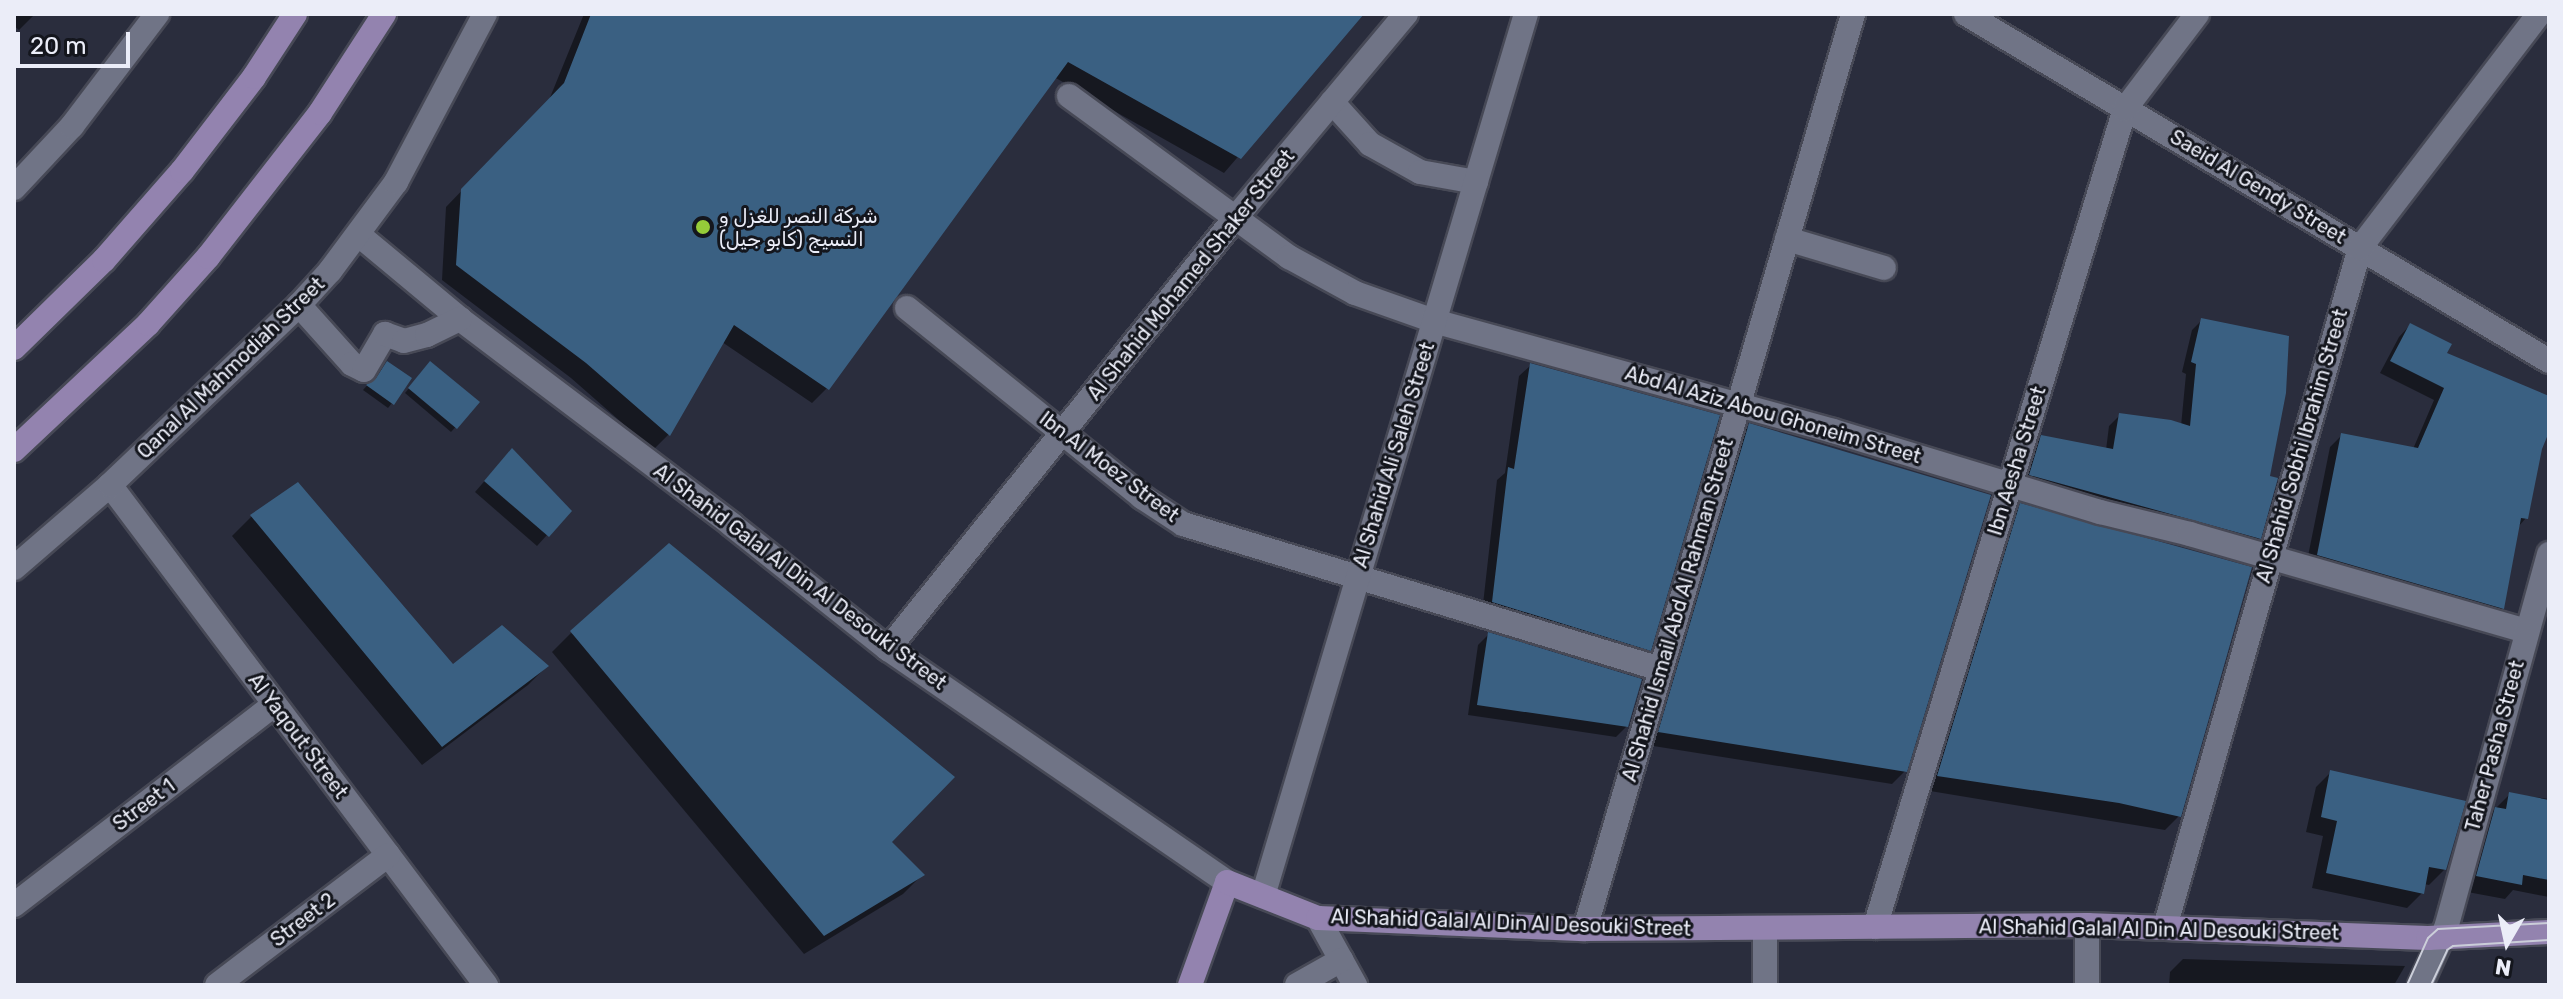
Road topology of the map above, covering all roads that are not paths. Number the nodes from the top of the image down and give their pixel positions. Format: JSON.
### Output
{"nodes":[{"id":1,"x":157,"y":14,"type":"edge"},
{"id":2,"x":295,"y":14,"type":"edge"},
{"id":3,"x":384,"y":14,"type":"edge"},
{"id":4,"x":485,"y":14,"type":"edge"},
{"id":5,"x":1406,"y":14,"type":"edge"},
{"id":6,"x":1526,"y":14,"type":"edge"},
{"id":7,"x":1853,"y":14,"type":"edge"},
{"id":8,"x":1966,"y":14,"type":"edge"},
{"id":9,"x":2197,"y":14,"type":"edge"},
{"id":10,"x":2539,"y":14,"type":"edge"},
{"id":11,"x":1069,"y":96,"type":"dead end"},
{"id":12,"x":1332,"y":102,"type":"junction"},
{"id":13,"x":2125,"y":109,"type":"junction"},
{"id":14,"x":1476,"y":182,"type":"junction"},
{"id":15,"x":14,"y":188,"type":"edge"},
{"id":16,"x":1236,"y":217,"type":"junction"},
{"id":17,"x":359,"y":235,"type":"junction"},
{"id":18,"x":1787,"y":239,"type":"junction"},
{"id":19,"x":2360,"y":248,"type":"junction"},
{"id":20,"x":1884,"y":268,"type":"dead end"},
{"id":21,"x":299,"y":305,"type":"junction"},
{"id":22,"x":907,"y":308,"type":"dead end"},
{"id":23,"x":460,"y":319,"type":"junction"},
{"id":24,"x":1434,"y":321,"type":"junction"},
{"id":25,"x":14,"y":348,"type":"edge"},
{"id":26,"x":2549,"y":361,"type":"edge"},
{"id":27,"x":1737,"y":407,"type":"junction"},
{"id":28,"x":1062,"y":432,"type":"junction"},
{"id":29,"x":14,"y":450,"type":"edge"},
{"id":30,"x":2010,"y":484,"type":"junction"},
{"id":31,"x":110,"y":485,"type":"junction"},
{"id":32,"x":2549,"y":554,"type":"edge"},
{"id":33,"x":2270,"y":558,"type":"junction"},
{"id":34,"x":14,"y":568,"type":"edge"},
{"id":35,"x":1357,"y":579,"type":"junction"},
{"id":36,"x":2526,"y":631,"type":"junction"},
{"id":37,"x":888,"y":649,"type":"junction"},
{"id":38,"x":1660,"y":669,"type":"junction"},
{"id":39,"x":274,"y":705,"type":"junction"},
{"id":40,"x":388,"y":855,"type":"junction"},
{"id":41,"x":1227,"y":882,"type":"junction"},
{"id":42,"x":1263,"y":896,"type":"junction"},
{"id":43,"x":14,"y":905,"type":"edge"},
{"id":44,"x":1318,"y":918,"type":"junction"},
{"id":45,"x":2087,"y":925,"type":"junction"},
{"id":46,"x":1875,"y":927,"type":"junction"},
{"id":47,"x":2165,"y":927,"type":"junction"},
{"id":48,"x":1765,"y":928,"type":"junction"},
{"id":49,"x":1585,"y":929,"type":"junction"},
{"id":50,"x":2549,"y":932,"type":"edge"},
{"id":51,"x":2443,"y":937,"type":"junction"},
{"id":52,"x":1341,"y":960,"type":"junction"},
{"id":53,"x":217,"y":985,"type":"edge"},
{"id":54,"x":486,"y":985,"type":"edge"},
{"id":55,"x":1190,"y":985,"type":"edge"},
{"id":56,"x":1297,"y":985,"type":"edge"},
{"id":57,"x":1355,"y":985,"type":"edge"},
{"id":58,"x":1765,"y":985,"type":"edge"},
{"id":59,"x":2087,"y":985,"type":"edge"},
{"id":60,"x":2420,"y":985,"type":"edge"}],
"edges":[{"from":1,"to":15,"type":"street"},
{"from":2,"to":25,"type":"main road"},
{"from":3,"to":29,"type":"main road"},
{"from":4,"to":17,"type":"street","name":"Qanal Al Mahmodiah Street"},
{"from":5,"to":12,"type":"street","name":"Al Shahid Mohamed Shaker Street"},
{"from":6,"to":14,"type":"street","name":"Al Shahid Ali Saleh Street"},
{"from":7,"to":18,"type":"street","name":"Al Shahid Ismail Abd Al Rahman Street"},
{"from":8,"to":13,"type":"street","name":"Saeid Al Gendy Street"},
{"from":9,"to":13,"type":"street","name":"Ibn Aesha Street"},
{"from":10,"to":19,"type":"street","name":"Al Shahid Sobhi Ibrahim Street"},
{"from":11,"to":16,"type":"street","name":"Abd Al Aziz Abou Ghoneim Street"},
{"from":12,"to":14,"type":"street"},
{"from":12,"to":16,"type":"street","name":"Al Shahid Mohamed Shaker Street"},
{"from":13,"to":19,"type":"street","name":"Saeid Al Gendy Street"},
{"from":13,"to":30,"type":"street","name":"Ibn Aesha Street"},
{"from":14,"to":24,"type":"street","name":"Al Shahid Ali Saleh Street"},
{"from":16,"to":24,"type":"street","name":"Abd Al Aziz Abou Ghoneim Street"},
{"from":16,"to":28,"type":"street","name":"Al Shahid Mohamed Shaker Street"},
{"from":17,"to":21,"type":"street","name":"Qanal Al Mahmodiah Street"},
{"from":17,"to":23,"type":"street","name":"Al Shahid Galal Al Din Al Desouki Street"},
{"from":18,"to":20,"type":"street"},
{"from":18,"to":27,"type":"street","name":"Al Shahid Ismail Abd Al Rahman Street"},
{"from":19,"to":26,"type":"street","name":"Saeid Al Gendy Street"},
{"from":19,"to":33,"type":"street","name":"Al Shahid Sobhi Ibrahim Street"},
{"from":21,"to":23,"type":"street"},
{"from":21,"to":31,"type":"street","name":"Qanal Al Mahmodiah Street"},
{"from":22,"to":28,"type":"street","name":"Ibn Al Moez Street"},
{"from":23,"to":37,"type":"street","name":"Al Shahid Galal Al Din Al Desouki Street"},
{"from":24,"to":27,"type":"street","name":"Abd Al Aziz Abou Ghoneim Street"},
{"from":24,"to":35,"type":"street","name":"Al Shahid Ali Saleh Street"},
{"from":27,"to":30,"type":"street","name":"Abd Al Aziz Abou Ghoneim Street"},
{"from":27,"to":38,"type":"street","name":"Al Shahid Ismail Abd Al Rahman Street"},
{"from":28,"to":35,"type":"street","name":"Ibn Al Moez Street"},
{"from":28,"to":37,"type":"street","name":"Al Shahid Mohamed Shaker Street"},
{"from":30,"to":33,"type":"street","name":"Abd Al Aziz Abou Ghoneim Street"},
{"from":30,"to":46,"type":"street","name":"Ibn Aesha Street"},
{"from":31,"to":34,"type":"street","name":"Qanal Al Mahmodiah Street"},
{"from":31,"to":39,"type":"street","name":"Al Yaqout Street"},
{"from":32,"to":36,"type":"street","name":"Taher Pasha Street"},
{"from":33,"to":36,"type":"street","name":"Abd Al Aziz Abou Ghoneim Street"},
{"from":33,"to":47,"type":"street","name":"Al Shahid Sobhi Ibrahim Street"},
{"from":35,"to":38,"type":"street","name":"Ibn Al Moez Street"},
{"from":35,"to":42,"type":"street","name":"Al Shahid Ali Saleh Street"},
{"from":36,"to":51,"type":"street","name":"Taher Pasha Street"},
{"from":37,"to":41,"type":"street","name":"Al Shahid Galal Al Din Al Desouki Street"},
{"from":38,"to":49,"type":"street","name":"Al Shahid Ismail Abd Al Rahman Street"},
{"from":39,"to":40,"type":"street","name":"Al Yaqout Street"},
{"from":39,"to":43,"type":"street","name":"Street 1"},
{"from":40,"to":53,"type":"street","name":"Street 2"},
{"from":40,"to":54,"type":"street","name":"Al Yaqout Street"},
{"from":41,"to":42,"type":"main road","name":"Al Shahid Galal Al Din Al Desouki Street"},
{"from":41,"to":55,"type":"main road"},
{"from":42,"to":44,"type":"main road","name":"Al Shahid Galal Al Din Al Desouki Street"},
{"from":44,"to":49,"type":"main road","name":"Al Shahid Galal Al Din Al Desouki Street"},
{"from":44,"to":52,"type":"street"},
{"from":45,"to":46,"type":"main road","name":"Al Shahid Galal Al Din Al Desouki Street"},
{"from":45,"to":47,"type":"main road","name":"Al Shahid Galal Al Din Al Desouki Street"},
{"from":45,"to":59,"type":"street"},
{"from":46,"to":48,"type":"main road","name":"Al Shahid Galal Al Din Al Desouki Street"},
{"from":47,"to":51,"type":"main road","name":"Al Shahid Galal Al Din Al Desouki Street"},
{"from":48,"to":49,"type":"main road","name":"Al Shahid Galal Al Din Al Desouki Street"},
{"from":48,"to":58,"type":"street"},
{"from":50,"to":51,"type":"main road","name":"Al Shahid Galal Al Din Al Desouki Street"},
{"from":51,"to":60,"type":"street","name":"Taher Pasha Street"},
{"from":52,"to":56,"type":"street"},
{"from":52,"to":57,"type":"street"}]}
